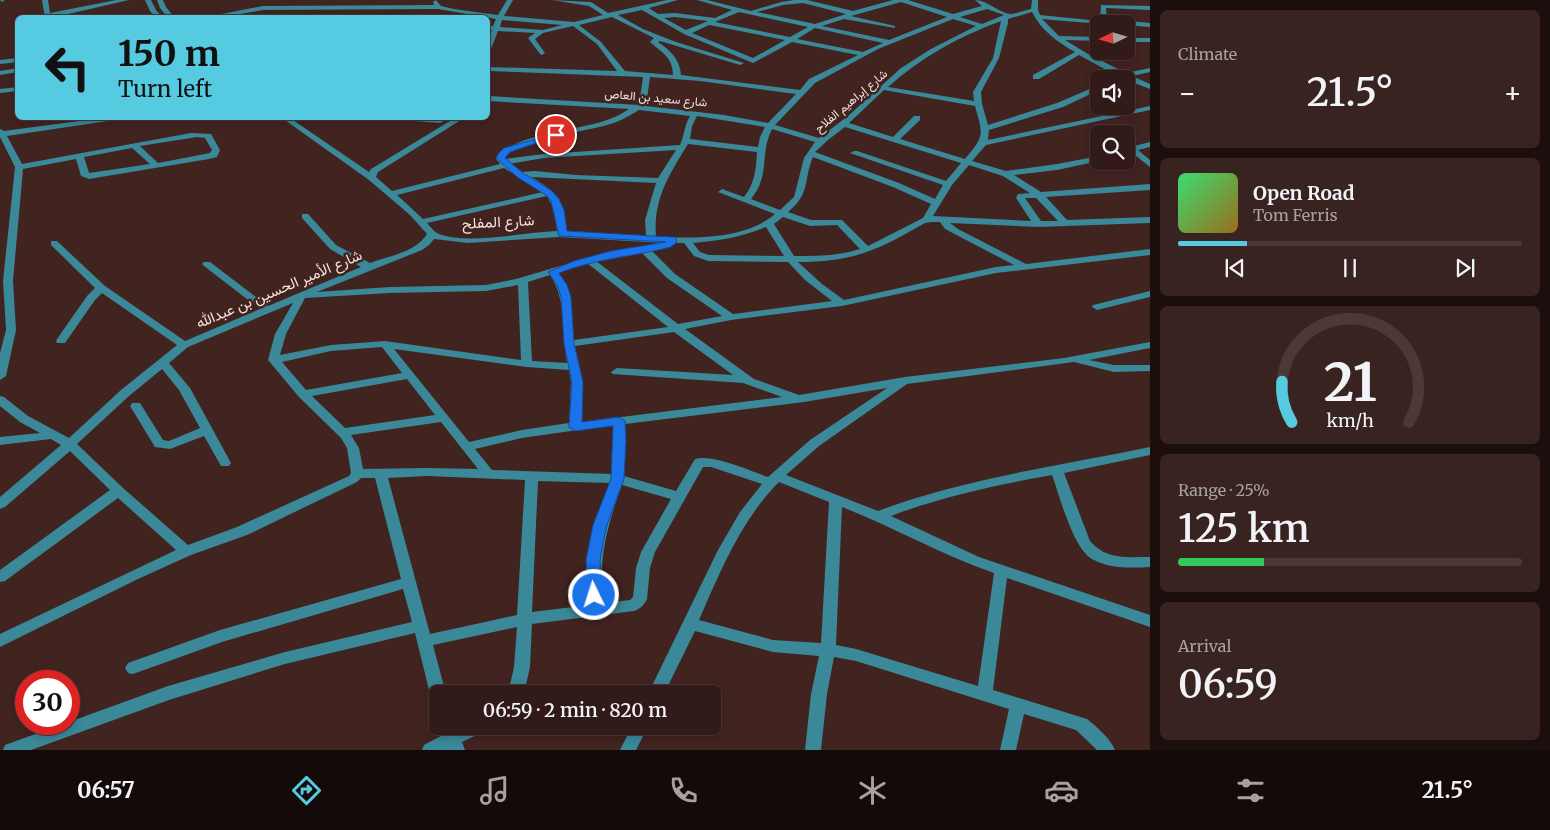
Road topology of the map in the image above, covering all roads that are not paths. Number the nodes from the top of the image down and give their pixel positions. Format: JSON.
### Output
{"nodes":[{"id":1,"x":45,"y":0,"type":"edge"},
{"id":2,"x":126,"y":0,"type":"edge"},
{"id":3,"x":148,"y":0,"type":"edge"},
{"id":4,"x":160,"y":0,"type":"edge"},
{"id":5,"x":262,"y":0,"type":"edge"},
{"id":6,"x":510,"y":0,"type":"edge"},
{"id":7,"x":516,"y":0,"type":"edge"},
{"id":8,"x":555,"y":0,"type":"edge"},
{"id":9,"x":598,"y":0,"type":"edge"},
{"id":10,"x":637,"y":0,"type":"edge"},
{"id":11,"x":675,"y":0,"type":"edge"},
{"id":12,"x":700,"y":0,"type":"edge"},
{"id":13,"x":901,"y":0,"type":"edge"},
{"id":14,"x":978,"y":0,"type":"edge"},
{"id":15,"x":1035,"y":0,"type":"edge"},
{"id":16,"x":1127,"y":0,"type":"edge"},
{"id":17,"x":802,"y":1,"type":"edge"},
{"id":18,"x":322,"y":3,"type":"edge"},
{"id":19,"x":436,"y":3,"type":"edge"},
{"id":20,"x":591,"y":4,"type":"junction"},
{"id":21,"x":644,"y":6,"type":"junction"},
{"id":22,"x":987,"y":7,"type":"junction"},
{"id":23,"x":1131,"y":7,"type":"junction"},
{"id":24,"x":263,"y":8,"type":"junction"},
{"id":25,"x":1139,"y":8,"type":"junction"},
{"id":26,"x":1150,"y":8,"type":"edge"},
{"id":27,"x":738,"y":10,"type":"junction"},
{"id":28,"x":746,"y":12,"type":"junction"},
{"id":29,"x":852,"y":13,"type":"junction"},
{"id":30,"x":1035,"y":14,"type":"junction"},
{"id":31,"x":48,"y":15,"type":"edge"},
{"id":32,"x":53,"y":15,"type":"edge"},
{"id":33,"x":158,"y":15,"type":"edge"},
{"id":34,"x":169,"y":15,"type":"edge"},
{"id":35,"x":222,"y":15,"type":"edge"},
{"id":36,"x":268,"y":15,"type":"dead end"},
{"id":37,"x":472,"y":15,"type":"edge"},
{"id":38,"x":609,"y":15,"type":"junction"},
{"id":39,"x":1103,"y":15,"type":"edge"},
{"id":40,"x":657,"y":16,"type":"junction"},
{"id":41,"x":843,"y":16,"type":"junction"},
{"id":42,"x":1007,"y":16,"type":"junction"},
{"id":43,"x":951,"y":18,"type":"junction"},
{"id":44,"x":490,"y":19,"type":"edge"},
{"id":45,"x":500,"y":21,"type":"junction"},
{"id":46,"x":712,"y":21,"type":"junction"},
{"id":47,"x":1090,"y":21,"type":"edge"},
{"id":48,"x":574,"y":24,"type":"junction"},
{"id":49,"x":1135,"y":25,"type":"edge"},
{"id":50,"x":893,"y":26,"type":"dead end"},
{"id":51,"x":982,"y":26,"type":"junction"},
{"id":52,"x":1150,"y":26,"type":"edge"},
{"id":53,"x":490,"y":27,"type":"edge"},
{"id":54,"x":813,"y":27,"type":"junction"},
{"id":55,"x":541,"y":32,"type":"junction"},
{"id":56,"x":686,"y":33,"type":"junction"},
{"id":57,"x":661,"y":38,"type":"junction"},
{"id":58,"x":1058,"y":38,"type":"junction"},
{"id":59,"x":794,"y":39,"type":"junction"},
{"id":60,"x":1090,"y":39,"type":"edge"},
{"id":61,"x":1135,"y":40,"type":"edge"},
{"id":62,"x":1150,"y":40,"type":"edge"},
{"id":63,"x":490,"y":42,"type":"edge"},
{"id":64,"x":889,"y":42,"type":"junction"},
{"id":65,"x":1080,"y":52,"type":"junction"},
{"id":66,"x":542,"y":53,"type":"dead end"},
{"id":67,"x":864,"y":54,"type":"junction"},
{"id":68,"x":15,"y":60,"type":"edge"},
{"id":69,"x":753,"y":61,"type":"junction"},
{"id":70,"x":0,"y":62,"type":"edge"},
{"id":71,"x":490,"y":69,"type":"edge"},
{"id":72,"x":15,"y":70,"type":"edge"},
{"id":73,"x":1111,"y":70,"type":"edge"},
{"id":74,"x":1150,"y":70,"type":"edge"},
{"id":75,"x":0,"y":72,"type":"edge"},
{"id":76,"x":623,"y":73,"type":"junction"},
{"id":77,"x":647,"y":75,"type":"junction"},
{"id":78,"x":1135,"y":75,"type":"edge"},
{"id":79,"x":677,"y":77,"type":"junction"},
{"id":80,"x":1036,"y":77,"type":"dead end"},
{"id":81,"x":1135,"y":82,"type":"edge"},
{"id":82,"x":1150,"y":87,"type":"edge"},
{"id":83,"x":883,"y":88,"type":"junction"},
{"id":84,"x":15,"y":89,"type":"edge"},
{"id":85,"x":0,"y":91,"type":"edge"},
{"id":86,"x":1090,"y":91,"type":"edge"},
{"id":87,"x":800,"y":92,"type":"junction"},
{"id":88,"x":490,"y":98,"type":"edge"},
{"id":89,"x":978,"y":104,"type":"junction"},
{"id":90,"x":639,"y":108,"type":"junction"},
{"id":91,"x":1150,"y":108,"type":"edge"},
{"id":92,"x":696,"y":113,"type":"junction"},
{"id":93,"x":917,"y":118,"type":"dead end"},
{"id":94,"x":100,"y":120,"type":"edge"},
{"id":95,"x":289,"y":120,"type":"edge"},
{"id":96,"x":439,"y":120,"type":"edge"},
{"id":97,"x":457,"y":120,"type":"edge"},
{"id":98,"x":450,"y":124,"type":"junction"},
{"id":99,"x":844,"y":124,"type":"junction"},
{"id":100,"x":770,"y":126,"type":"junction"},
{"id":101,"x":985,"y":129,"type":"junction"},
{"id":102,"x":1,"y":133,"type":"edge"},
{"id":103,"x":895,"y":139,"type":"junction"},
{"id":104,"x":820,"y":141,"type":"junction"},
{"id":105,"x":983,"y":143,"type":"junction"},
{"id":106,"x":684,"y":144,"type":"junction"},
{"id":107,"x":1150,"y":144,"type":"edge"},
{"id":108,"x":134,"y":145,"type":"junction"},
{"id":109,"x":1135,"y":148,"type":"edge"},
{"id":110,"x":761,"y":150,"type":"junction"},
{"id":111,"x":811,"y":153,"type":"junction"},
{"id":112,"x":854,"y":153,"type":"dead end"},
{"id":113,"x":1135,"y":154,"type":"edge"},
{"id":114,"x":79,"y":155,"type":"junction"},
{"id":115,"x":1090,"y":160,"type":"edge"},
{"id":116,"x":966,"y":162,"type":"junction"},
{"id":117,"x":505,"y":164,"type":"junction"},
{"id":118,"x":1150,"y":164,"type":"edge"},
{"id":119,"x":156,"y":165,"type":"junction"},
{"id":120,"x":19,"y":167,"type":"junction"},
{"id":121,"x":1006,"y":174,"type":"junction"},
{"id":122,"x":520,"y":175,"type":"junction"},
{"id":123,"x":372,"y":178,"type":"junction"},
{"id":124,"x":661,"y":181,"type":"junction"},
{"id":125,"x":948,"y":184,"type":"junction"},
{"id":126,"x":1150,"y":187,"type":"edge"},
{"id":127,"x":722,"y":192,"type":"dead end"},
{"id":128,"x":549,"y":193,"type":"junction"},
{"id":129,"x":391,"y":194,"type":"junction"},
{"id":130,"x":1038,"y":194,"type":"junction"},
{"id":131,"x":746,"y":200,"type":"junction"},
{"id":132,"x":937,"y":203,"type":"junction"},
{"id":133,"x":781,"y":213,"type":"junction"},
{"id":134,"x":304,"y":216,"type":"dead end"},
{"id":135,"x":943,"y":219,"type":"junction"},
{"id":136,"x":926,"y":220,"type":"junction"},
{"id":137,"x":1150,"y":220,"type":"edge"},
{"id":138,"x":421,"y":222,"type":"junction"},
{"id":139,"x":768,"y":222,"type":"junction"},
{"id":140,"x":1065,"y":223,"type":"junction"},
{"id":141,"x":1038,"y":224,"type":"junction"},
{"id":142,"x":432,"y":234,"type":"junction"},
{"id":143,"x":562,"y":234,"type":"junction"},
{"id":144,"x":651,"y":238,"type":"junction"},
{"id":145,"x":671,"y":240,"type":"junction"},
{"id":146,"x":687,"y":241,"type":"junction"},
{"id":147,"x":54,"y":243,"type":"dead end"},
{"id":148,"x":643,"y":248,"type":"junction"},
{"id":149,"x":867,"y":250,"type":"junction"},
{"id":150,"x":1150,"y":252,"type":"edge"},
{"id":151,"x":589,"y":260,"type":"junction"},
{"id":152,"x":790,"y":260,"type":"junction"},
{"id":153,"x":207,"y":264,"type":"dead end"},
{"id":154,"x":1023,"y":266,"type":"junction"},
{"id":155,"x":369,"y":267,"type":"junction"},
{"id":156,"x":553,"y":272,"type":"junction"},
{"id":157,"x":523,"y":282,"type":"junction"},
{"id":158,"x":4,"y":288,"type":"edge"},
{"id":159,"x":101,"y":288,"type":"junction"},
{"id":160,"x":1150,"y":294,"type":"edge"},
{"id":161,"x":301,"y":296,"type":"junction"},
{"id":162,"x":842,"y":302,"type":"junction"},
{"id":163,"x":1097,"y":307,"type":"dead end"},
{"id":164,"x":266,"y":309,"type":"junction"},
{"id":165,"x":731,"y":318,"type":"junction"},
{"id":166,"x":676,"y":329,"type":"junction"},
{"id":167,"x":60,"y":341,"type":"dead end"},
{"id":168,"x":385,"y":344,"type":"junction"},
{"id":169,"x":569,"y":344,"type":"junction"},
{"id":170,"x":184,"y":345,"type":"junction"},
{"id":171,"x":1150,"y":345,"type":"edge"},
{"id":172,"x":1076,"y":359,"type":"junction"},
{"id":173,"x":274,"y":360,"type":"junction"},
{"id":174,"x":162,"y":362,"type":"junction"},
{"id":175,"x":527,"y":364,"type":"junction"},
{"id":176,"x":574,"y":367,"type":"junction"},
{"id":177,"x":1150,"y":368,"type":"edge"},
{"id":178,"x":617,"y":372,"type":"dead end"},
{"id":179,"x":410,"y":375,"type":"junction"},
{"id":180,"x":0,"y":376,"type":"edge"},
{"id":181,"x":746,"y":379,"type":"junction"},
{"id":182,"x":905,"y":381,"type":"junction"},
{"id":183,"x":303,"y":394,"type":"junction"},
{"id":184,"x":804,"y":398,"type":"junction"},
{"id":185,"x":0,"y":400,"type":"edge"},
{"id":186,"x":136,"y":406,"type":"dead end"},
{"id":187,"x":445,"y":418,"type":"junction"},
{"id":188,"x":619,"y":421,"type":"junction"},
{"id":189,"x":575,"y":427,"type":"junction"},
{"id":190,"x":207,"y":430,"type":"junction"},
{"id":191,"x":342,"y":432,"type":"junction"},
{"id":192,"x":52,"y":435,"type":"junction"},
{"id":193,"x":0,"y":441,"type":"edge"},
{"id":194,"x":70,"y":444,"type":"junction"},
{"id":195,"x":467,"y":447,"type":"junction"},
{"id":196,"x":1150,"y":451,"type":"edge"},
{"id":197,"x":225,"y":463,"type":"dead end"},
{"id":198,"x":1057,"y":471,"type":"junction"},
{"id":199,"x":380,"y":473,"type":"junction"},
{"id":200,"x":357,"y":474,"type":"junction"},
{"id":201,"x":488,"y":474,"type":"junction"},
{"id":202,"x":532,"y":475,"type":"junction"},
{"id":203,"x":618,"y":479,"type":"junction"},
{"id":204,"x":773,"y":479,"type":"junction"},
{"id":205,"x":118,"y":490,"type":"junction"},
{"id":206,"x":679,"y":497,"type":"junction"},
{"id":207,"x":836,"y":501,"type":"junction"},
{"id":208,"x":0,"y":504,"type":"edge"},
{"id":209,"x":878,"y":516,"type":"junction"},
{"id":210,"x":186,"y":551,"type":"junction"},
{"id":211,"x":1150,"y":562,"type":"edge"},
{"id":212,"x":1001,"y":571,"type":"junction"},
{"id":213,"x":0,"y":577,"type":"edge"},
{"id":214,"x":408,"y":582,"type":"junction"},
{"id":215,"x":596,"y":610,"type":"junction"},
{"id":216,"x":524,"y":619,"type":"junction"},
{"id":217,"x":1150,"y":621,"type":"edge"},
{"id":218,"x":690,"y":624,"type":"junction"},
{"id":219,"x":422,"y":633,"type":"junction"},
{"id":220,"x":0,"y":641,"type":"edge"},
{"id":221,"x":828,"y":650,"type":"junction"},
{"id":222,"x":133,"y":668,"type":"dead end"},
{"id":223,"x":436,"y":685,"type":"edge"},
{"id":224,"x":518,"y":685,"type":"edge"},
{"id":225,"x":660,"y":685,"type":"edge"},
{"id":226,"x":985,"y":695,"type":"junction"},
{"id":227,"x":1018,"y":706,"type":"junction"},
{"id":228,"x":636,"y":735,"type":"edge"},
{"id":229,"x":452,"y":739,"type":"edge"},
{"id":230,"x":12,"y":750,"type":"edge"},
{"id":231,"x":430,"y":750,"type":"edge"},
{"id":232,"x":628,"y":750,"type":"edge"},
{"id":233,"x":813,"y":750,"type":"edge"},
{"id":234,"x":1008,"y":750,"type":"edge"},
{"id":235,"x":1107,"y":750,"type":"edge"}],
"edges":[{"from":1,"to":31,"type":"street"},
{"from":2,"to":32,"type":"street"},
{"from":3,"to":33,"type":"street"},
{"from":4,"to":34,"type":"street"},
{"from":5,"to":24,"type":"street"},
{"from":6,"to":45,"type":"street"},
{"from":7,"to":45,"type":"street"},
{"from":8,"to":20,"type":"street"},
{"from":9,"to":20,"type":"street"},
{"from":10,"to":21,"type":"street"},
{"from":11,"to":21,"type":"street"},
{"from":12,"to":27,"type":"street"},
{"from":13,"to":29,"type":"street"},
{"from":13,"to":43,"type":"street"},
{"from":14,"to":22,"type":"street"},
{"from":15,"to":30,"type":"street"},
{"from":16,"to":23,"type":"street"},
{"from":17,"to":28,"type":"street"},
{"from":17,"to":29,"type":"street"},
{"from":18,"to":19,"type":"street"},
{"from":18,"to":24,"type":"street"},
{"from":19,"to":37,"type":"street"},
{"from":20,"to":38,"type":"street"},
{"from":21,"to":38,"type":"street"},
{"from":21,"to":40,"type":"street"},
{"from":22,"to":42,"type":"street"},
{"from":22,"to":43,"type":"street"},
{"from":23,"to":25,"type":"street"},
{"from":23,"to":39,"type":"street"},
{"from":24,"to":35,"type":"street"},
{"from":24,"to":36,"type":"street"},
{"from":25,"to":26,"type":"street"},
{"from":25,"to":52,"type":"street"},
{"from":27,"to":28,"type":"street"},
{"from":27,"to":46,"type":"street"},
{"from":28,"to":54,"type":"street"},
{"from":29,"to":41,"type":"street"},
{"from":30,"to":42,"type":"street","name":"شارع إبراهيم الفلاح"},
{"from":30,"to":47,"type":"street","name":"شارع إبراهيم الفلاح"},
{"from":30,"to":58,"type":"street"},
{"from":38,"to":48,"type":"street"},
{"from":38,"to":57,"type":"street"},
{"from":40,"to":46,"type":"street"},
{"from":40,"to":56,"type":"street"},
{"from":41,"to":50,"type":"street"},
{"from":41,"to":54,"type":"street"},
{"from":42,"to":51,"type":"street","name":"شارع إبراهيم الفلاح"},
{"from":42,"to":89,"type":"street"},
{"from":43,"to":51,"type":"street"},
{"from":43,"to":64,"type":"street"},
{"from":44,"to":45,"type":"street"},
{"from":45,"to":48,"type":"street"},
{"from":45,"to":53,"type":"street"},
{"from":45,"to":55,"type":"street"},
{"from":45,"to":63,"type":"street"},
{"from":46,"to":56,"type":"street"},
{"from":46,"to":59,"type":"street"},
{"from":48,"to":55,"type":"street"},
{"from":48,"to":76,"type":"street"},
{"from":49,"to":52,"type":"street","name":"شارع إبراهيم الفلاح"},
{"from":51,"to":83,"type":"street","name":"شارع إبراهيم الفلاح"},
{"from":54,"to":59,"type":"street"},
{"from":54,"to":64,"type":"street"},
{"from":55,"to":66,"type":"street"},
{"from":56,"to":69,"type":"street"},
{"from":57,"to":69,"type":"street"},
{"from":57,"to":79,"type":"street"},
{"from":58,"to":60,"type":"street"},
{"from":58,"to":65,"type":"street"},
{"from":59,"to":67,"type":"street"},
{"from":59,"to":69,"type":"street"},
{"from":61,"to":62,"type":"street"},
{"from":64,"to":67,"type":"street"},
{"from":65,"to":73,"type":"street"},
{"from":65,"to":80,"type":"street"},
{"from":67,"to":87,"type":"street"},
{"from":68,"to":70,"type":"street"},
{"from":71,"to":76,"type":"street"},
{"from":72,"to":75,"type":"street"},
{"from":74,"to":78,"type":"street"},
{"from":76,"to":77,"type":"street"},
{"from":77,"to":79,"type":"street"},
{"from":77,"to":90,"type":"street"},
{"from":79,"to":87,"type":"street"},
{"from":81,"to":82,"type":"street"},
{"from":83,"to":89,"type":"street"},
{"from":83,"to":99,"type":"street","name":"شارع إبراهيم الفلاح"},
{"from":84,"to":85,"type":"street"},
{"from":86,"to":101,"type":"street"},
{"from":87,"to":100,"type":"street"},
{"from":88,"to":90,"type":"street","name":"شارع سعيد بن العاص"},
{"from":89,"to":101,"type":"street"},
{"from":90,"to":92,"type":"street","name":"شارع سعيد بن العاص"},
{"from":90,"to":117,"type":"street"},
{"from":91,"to":105,"type":"street"},
{"from":92,"to":100,"type":"street","name":"شارع سعيد بن العاص"},
{"from":92,"to":106,"type":"street"},
{"from":93,"to":103,"type":"street"},
{"from":94,"to":102,"type":"street"},
{"from":95,"to":123,"type":"street"},
{"from":96,"to":98,"type":"street"},
{"from":97,"to":98,"type":"street"},
{"from":98,"to":123,"type":"street"},
{"from":99,"to":103,"type":"street"},
{"from":99,"to":104,"type":"street","name":"شارع إبراهيم الفلاح"},
{"from":100,"to":104,"type":"street","name":"شارع سعيد بن العاص"},
{"from":100,"to":110,"type":"street"},
{"from":101,"to":105,"type":"street"},
{"from":102,"to":120,"type":"street"},
{"from":103,"to":116,"type":"street"},
{"from":104,"to":111,"type":"street","name":"شارع إبراهيم الفلاح"},
{"from":105,"to":116,"type":"street"},
{"from":106,"to":110,"type":"street"},
{"from":106,"to":117,"type":"street"},
{"from":106,"to":124,"type":"street"},
{"from":107,"to":109,"type":"street"},
{"from":108,"to":114,"type":"street"},
{"from":108,"to":119,"type":"street"},
{"from":108,"to":119,"type":"street"},
{"from":110,"to":131,"type":"street"},
{"from":111,"to":132,"type":"street"},
{"from":111,"to":133,"type":"street","name":"شارع إبراهيم الفلاح"},
{"from":112,"to":125,"type":"street"},
{"from":113,"to":118,"type":"street"},
{"from":114,"to":119,"type":"street"},
{"from":114,"to":120,"type":"street"},
{"from":115,"to":121,"type":"street"},
{"from":116,"to":121,"type":"street"},
{"from":116,"to":125,"type":"street"},
{"from":117,"to":122,"type":"street"},
{"from":117,"to":129,"type":"street"},
{"from":120,"to":158,"type":"street"},
{"from":121,"to":130,"type":"street"},
{"from":122,"to":124,"type":"street"},
{"from":122,"to":128,"type":"street"},
{"from":123,"to":129,"type":"street"},
{"from":124,"to":144,"type":"street"},
{"from":125,"to":132,"type":"street"},
{"from":126,"to":130,"type":"street"},
{"from":127,"to":131,"type":"street"},
{"from":128,"to":138,"type":"street"},
{"from":128,"to":143,"type":"street"},
{"from":129,"to":138,"type":"street"},
{"from":130,"to":140,"type":"street"},
{"from":130,"to":141,"type":"street"},
{"from":131,"to":133,"type":"street"},
{"from":132,"to":136,"type":"street"},
{"from":133,"to":139,"type":"street","name":"شارع إبراهيم الفلاح"},
{"from":133,"to":149,"type":"street"},
{"from":134,"to":155,"type":"street"},
{"from":135,"to":136,"type":"street"},
{"from":135,"to":141,"type":"street"},
{"from":135,"to":154,"type":"street"},
{"from":136,"to":149,"type":"street"},
{"from":137,"to":140,"type":"street"},
{"from":138,"to":142,"type":"street"},
{"from":139,"to":146,"type":"street","name":"شارع إبراهيم الفلاح"},
{"from":139,"to":152,"type":"street"},
{"from":140,"to":141,"type":"street"},
{"from":142,"to":143,"type":"street","name":"شارع المفلح"},
{"from":142,"to":155,"type":"street","name":"شارع الأمير الحسين بن عبدالله"},
{"from":143,"to":144,"type":"street","name":"شارع المفلح"},
{"from":144,"to":145,"type":"street","name":"شارع المفلح"},
{"from":145,"to":146,"type":"street","name":"شارع المفلح"},
{"from":145,"to":148,"type":"street"},
{"from":146,"to":152,"type":"street"},
{"from":147,"to":159,"type":"street"},
{"from":148,"to":151,"type":"street"},
{"from":148,"to":165,"type":"street"},
{"from":149,"to":152,"type":"street"},
{"from":150,"to":154,"type":"street"},
{"from":151,"to":156,"type":"street"},
{"from":151,"to":166,"type":"street"},
{"from":152,"to":162,"type":"street"},
{"from":153,"to":164,"type":"street"},
{"from":154,"to":162,"type":"street"},
{"from":155,"to":161,"type":"street","name":"شارع الأمير الحسين بن عبدالله"},
{"from":156,"to":157,"type":"street"},
{"from":156,"to":169,"type":"street"},
{"from":157,"to":161,"type":"street"},
{"from":157,"to":175,"type":"street"},
{"from":158,"to":180,"type":"street"},
{"from":159,"to":167,"type":"street"},
{"from":159,"to":170,"type":"street"},
{"from":160,"to":163,"type":"street"},
{"from":161,"to":164,"type":"street","name":"شارع الأمير الحسين بن عبدالله"},
{"from":161,"to":173,"type":"street"},
{"from":162,"to":165,"type":"street"},
{"from":164,"to":170,"type":"street","name":"شارع الأمير الحسين بن عبدالله"},
{"from":165,"to":166,"type":"street"},
{"from":166,"to":169,"type":"street"},
{"from":166,"to":181,"type":"street"},
{"from":168,"to":173,"type":"street"},
{"from":168,"to":175,"type":"street"},
{"from":168,"to":179,"type":"street"},
{"from":169,"to":176,"type":"street"},
{"from":170,"to":174,"type":"street","name":"شارع الأمير الحسين بن عبدالله"},
{"from":171,"to":172,"type":"street"},
{"from":172,"to":177,"type":"street"},
{"from":172,"to":182,"type":"street"},
{"from":173,"to":183,"type":"street"},
{"from":174,"to":190,"type":"street"},
{"from":174,"to":194,"type":"street","name":"شارع الأمير الحسين بن عبدالله"},
{"from":175,"to":176,"type":"street"},
{"from":176,"to":189,"type":"street"},
{"from":178,"to":181,"type":"street"},
{"from":179,"to":183,"type":"street"},
{"from":179,"to":187,"type":"street"},
{"from":181,"to":184,"type":"street"},
{"from":182,"to":184,"type":"street"},
{"from":182,"to":204,"type":"street"},
{"from":183,"to":191,"type":"street"},
{"from":184,"to":188,"type":"street"},
{"from":185,"to":192,"type":"street"},
{"from":186,"to":190,"type":"street"},
{"from":187,"to":191,"type":"street"},
{"from":187,"to":195,"type":"street"},
{"from":188,"to":189,"type":"street"},
{"from":188,"to":203,"type":"street"},
{"from":189,"to":195,"type":"street"},
{"from":190,"to":197,"type":"street"},
{"from":191,"to":200,"type":"street"},
{"from":192,"to":193,"type":"street"},
{"from":192,"to":194,"type":"street"},
{"from":194,"to":205,"type":"street"},
{"from":194,"to":208,"type":"street","name":"شارع الأمير الحسين بن عبدالله"},
{"from":195,"to":201,"type":"street"},
{"from":196,"to":198,"type":"street"},
{"from":198,"to":209,"type":"street"},
{"from":198,"to":211,"type":"street"},
{"from":199,"to":200,"type":"street"},
{"from":199,"to":201,"type":"street"},
{"from":199,"to":214,"type":"street"},
{"from":200,"to":210,"type":"street"},
{"from":201,"to":202,"type":"street"},
{"from":202,"to":203,"type":"street"},
{"from":202,"to":216,"type":"street"},
{"from":203,"to":206,"type":"street"},
{"from":203,"to":215,"type":"street"},
{"from":204,"to":206,"type":"street"},
{"from":204,"to":207,"type":"street"},
{"from":204,"to":218,"type":"street"},
{"from":205,"to":210,"type":"street"},
{"from":205,"to":213,"type":"street"},
{"from":206,"to":215,"type":"street"},
{"from":207,"to":209,"type":"street"},
{"from":207,"to":221,"type":"street"},
{"from":209,"to":212,"type":"street"},
{"from":210,"to":220,"type":"street"},
{"from":212,"to":217,"type":"street"},
{"from":212,"to":226,"type":"street"},
{"from":214,"to":219,"type":"street"},
{"from":214,"to":222,"type":"street"},
{"from":215,"to":216,"type":"street"},
{"from":216,"to":219,"type":"street"},
{"from":216,"to":224,"type":"street"},
{"from":218,"to":221,"type":"street"},
{"from":218,"to":225,"type":"street"},
{"from":219,"to":223,"type":"street"},
{"from":219,"to":230,"type":"street"},
{"from":221,"to":226,"type":"street"},
{"from":221,"to":233,"type":"street"},
{"from":226,"to":227,"type":"street"},
{"from":227,"to":234,"type":"street"},
{"from":227,"to":235,"type":"street"},
{"from":228,"to":232,"type":"street"},
{"from":229,"to":231,"type":"street"}]}
